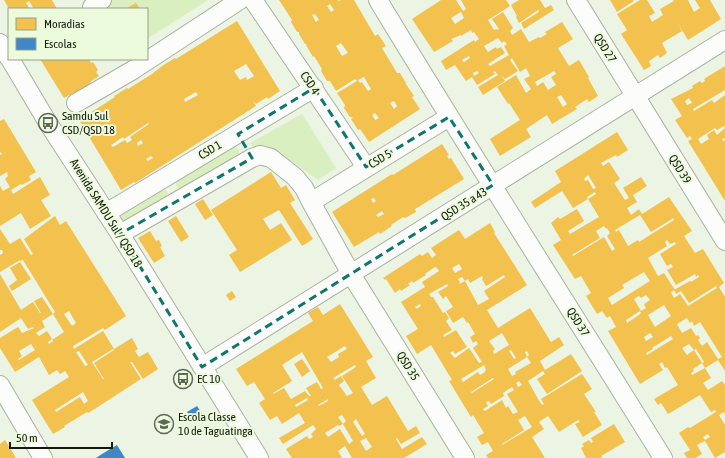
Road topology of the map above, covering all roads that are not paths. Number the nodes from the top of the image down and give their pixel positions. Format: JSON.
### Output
{"nodes":[{"id":1,"x":240,"y":0,"type":"edge"},
{"id":2,"x":253,"y":0,"type":"edge"},
{"id":3,"x":378,"y":0,"type":"edge"},
{"id":4,"x":576,"y":0,"type":"edge"},
{"id":5,"x":725,"y":40,"type":"edge"},
{"id":6,"x":0,"y":43,"type":"edge"},
{"id":7,"x":148,"y":53,"type":"edge"},
{"id":8,"x":8,"y":56,"type":"edge"},
{"id":9,"x":10,"y":60,"type":"edge"},
{"id":10,"x":129,"y":64,"type":"edge"},
{"id":11,"x":314,"y":88,"type":"junction"},
{"id":12,"x":635,"y":97,"type":"junction"},
{"id":13,"x":76,"y":103,"type":"dead end"},
{"id":14,"x":449,"y":117,"type":"junction"},
{"id":15,"x":238,"y":134,"type":"junction"},
{"id":16,"x":252,"y":158,"type":"junction"},
{"id":17,"x":366,"y":167,"type":"junction"},
{"id":18,"x":164,"y":177,"type":"junction"},
{"id":19,"x":493,"y":185,"type":"junction"},
{"id":20,"x":178,"y":200,"type":"junction"},
{"id":21,"x":311,"y":202,"type":"junction"},
{"id":22,"x":106,"y":213,"type":"junction"},
{"id":23,"x":120,"y":234,"type":"junction"},
{"id":24,"x":725,"y":242,"type":"edge"},
{"id":25,"x":351,"y":274,"type":"junction"},
{"id":26,"x":202,"y":367,"type":"junction"},
{"id":27,"x":0,"y":385,"type":"edge"},
{"id":28,"x":43,"y":458,"type":"edge"},
{"id":29,"x":259,"y":458,"type":"edge"},
{"id":30,"x":465,"y":458,"type":"edge"},
{"id":31,"x":663,"y":458,"type":"edge"}],
"edges":[{"from":1,"to":7,"type":"street"},
{"from":2,"to":11,"type":"street","name":"CSD 4"},
{"from":3,"to":14,"type":"street","name":"QSD 37"},
{"from":4,"to":12,"type":"street","name":"QSD 27"},
{"from":5,"to":12,"type":"street","name":"QSD 35 a 43"},
{"from":6,"to":8,"type":"street","name":"Avenida SAMDU Sul / QSD 18"},
{"from":9,"to":22,"type":"street","name":"Avenida SAMDU Sul / QSD 18"},
{"from":10,"to":13,"type":"street"},
{"from":11,"to":15,"type":"street","name":"CSD 1"},
{"from":11,"to":17,"type":"street","name":"CSD 4"},
{"from":12,"to":19,"type":"street","name":"QSD 35 a 43"},
{"from":12,"to":24,"type":"street","name":"QSD 39"},
{"from":14,"to":17,"type":"street","name":"CSD 5"},
{"from":14,"to":19,"type":"street","name":"QSD 37"},
{"from":15,"to":16,"type":"street"},
{"from":15,"to":18,"type":"street","name":"CSD 1"},
{"from":16,"to":20,"type":"street"},
{"from":16,"to":21,"type":"street","name":"QSD 35"},
{"from":17,"to":21,"type":"street","name":"CSD 5"},
{"from":18,"to":20,"type":"street"},
{"from":18,"to":22,"type":"street","name":"CSD 1"},
{"from":19,"to":25,"type":"street","name":"QSD 35 a 43"},
{"from":19,"to":31,"type":"street","name":"QSD 37"},
{"from":20,"to":23,"type":"street"},
{"from":21,"to":25,"type":"street","name":"QSD 35"},
{"from":22,"to":23,"type":"street","name":"Avenida SAMDU Sul / QSD 18"},
{"from":23,"to":26,"type":"street","name":"Avenida SAMDU Sul / QSD 18"},
{"from":25,"to":26,"type":"street","name":"QSD 35 a 43"},
{"from":25,"to":30,"type":"street","name":"QSD 35"},
{"from":26,"to":29,"type":"street","name":"Avenida SAMDU Sul / QSD 18"},
{"from":27,"to":28,"type":"street"}]}
